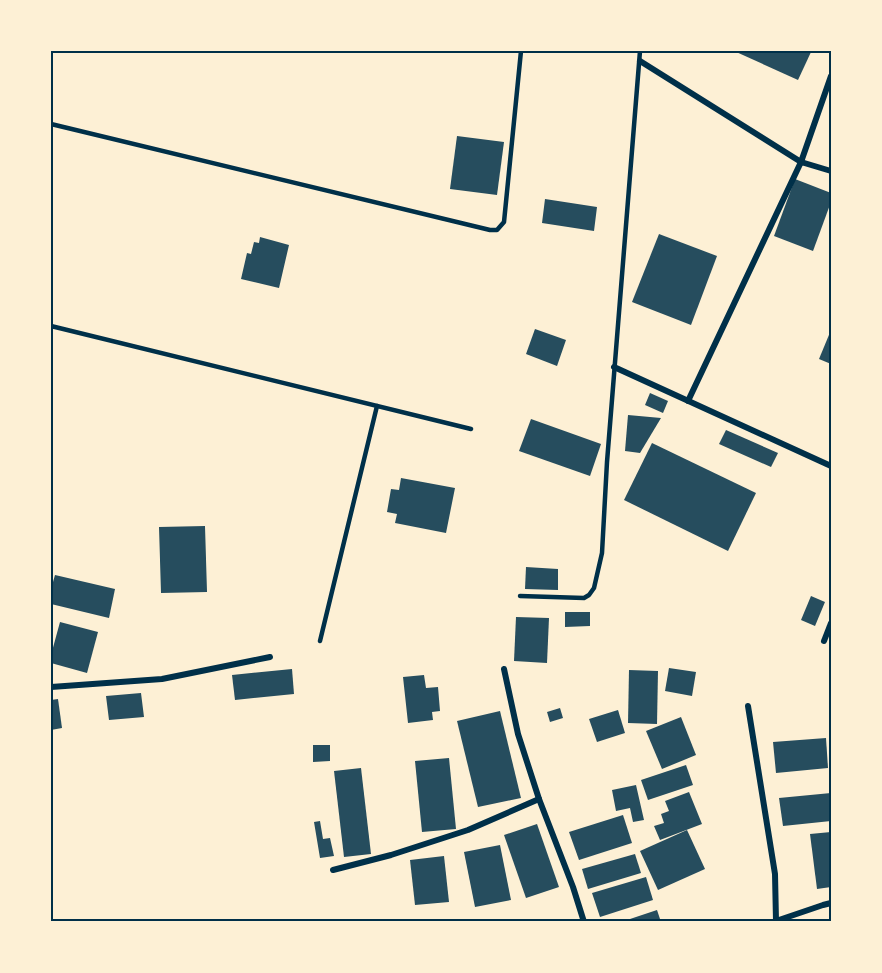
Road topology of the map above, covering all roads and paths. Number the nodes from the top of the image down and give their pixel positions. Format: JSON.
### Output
{"nodes":[{"id":1,"x":521,"y":51,"type":"edge"},
{"id":2,"x":640,"y":51,"type":"edge"},
{"id":3,"x":640,"y":61,"type":"junction"},
{"id":4,"x":831,"y":75,"type":"edge"},
{"id":5,"x":51,"y":124,"type":"edge"},
{"id":6,"x":801,"y":162,"type":"junction"},
{"id":7,"x":831,"y":171,"type":"edge"},
{"id":8,"x":51,"y":326,"type":"edge"},
{"id":9,"x":614,"y":367,"type":"junction"},
{"id":10,"x":688,"y":401,"type":"junction"},
{"id":11,"x":377,"y":406,"type":"junction"},
{"id":12,"x":471,"y":429,"type":"dead end"},
{"id":13,"x":831,"y":466,"type":"edge"},
{"id":14,"x":520,"y":597,"type":"dead end"},
{"id":15,"x":831,"y":623,"type":"edge"},
{"id":16,"x":320,"y":641,"type":"dead end"},
{"id":17,"x":824,"y":641,"type":"dead end"},
{"id":18,"x":270,"y":657,"type":"dead end"},
{"id":19,"x":504,"y":669,"type":"dead end"},
{"id":20,"x":51,"y":687,"type":"edge"},
{"id":21,"x":748,"y":706,"type":"dead end"},
{"id":22,"x":539,"y":799,"type":"junction"},
{"id":23,"x":333,"y":870,"type":"dead end"},
{"id":24,"x":831,"y":903,"type":"edge"},
{"id":25,"x":774,"y":921,"type":"edge"},
{"id":26,"x":584,"y":922,"type":"edge"}],
"edges":[{"from":1,"to":5,"type":"lane"},
{"from":2,"to":3,"type":"lane"},
{"from":3,"to":6,"type":"street"},
{"from":3,"to":9,"type":"lane"},
{"from":4,"to":6,"type":"street"},
{"from":6,"to":7,"type":"street"},
{"from":6,"to":10,"type":"street"},
{"from":8,"to":11,"type":"lane"},
{"from":9,"to":10,"type":"street"},
{"from":9,"to":14,"type":"lane"},
{"from":10,"to":13,"type":"street"},
{"from":11,"to":12,"type":"lane"},
{"from":11,"to":16,"type":"lane"},
{"from":15,"to":17,"type":"street"},
{"from":18,"to":20,"type":"street"},
{"from":19,"to":22,"type":"street"},
{"from":21,"to":25,"type":"street"},
{"from":22,"to":23,"type":"street"},
{"from":22,"to":26,"type":"street"},
{"from":24,"to":25,"type":"street"}]}
